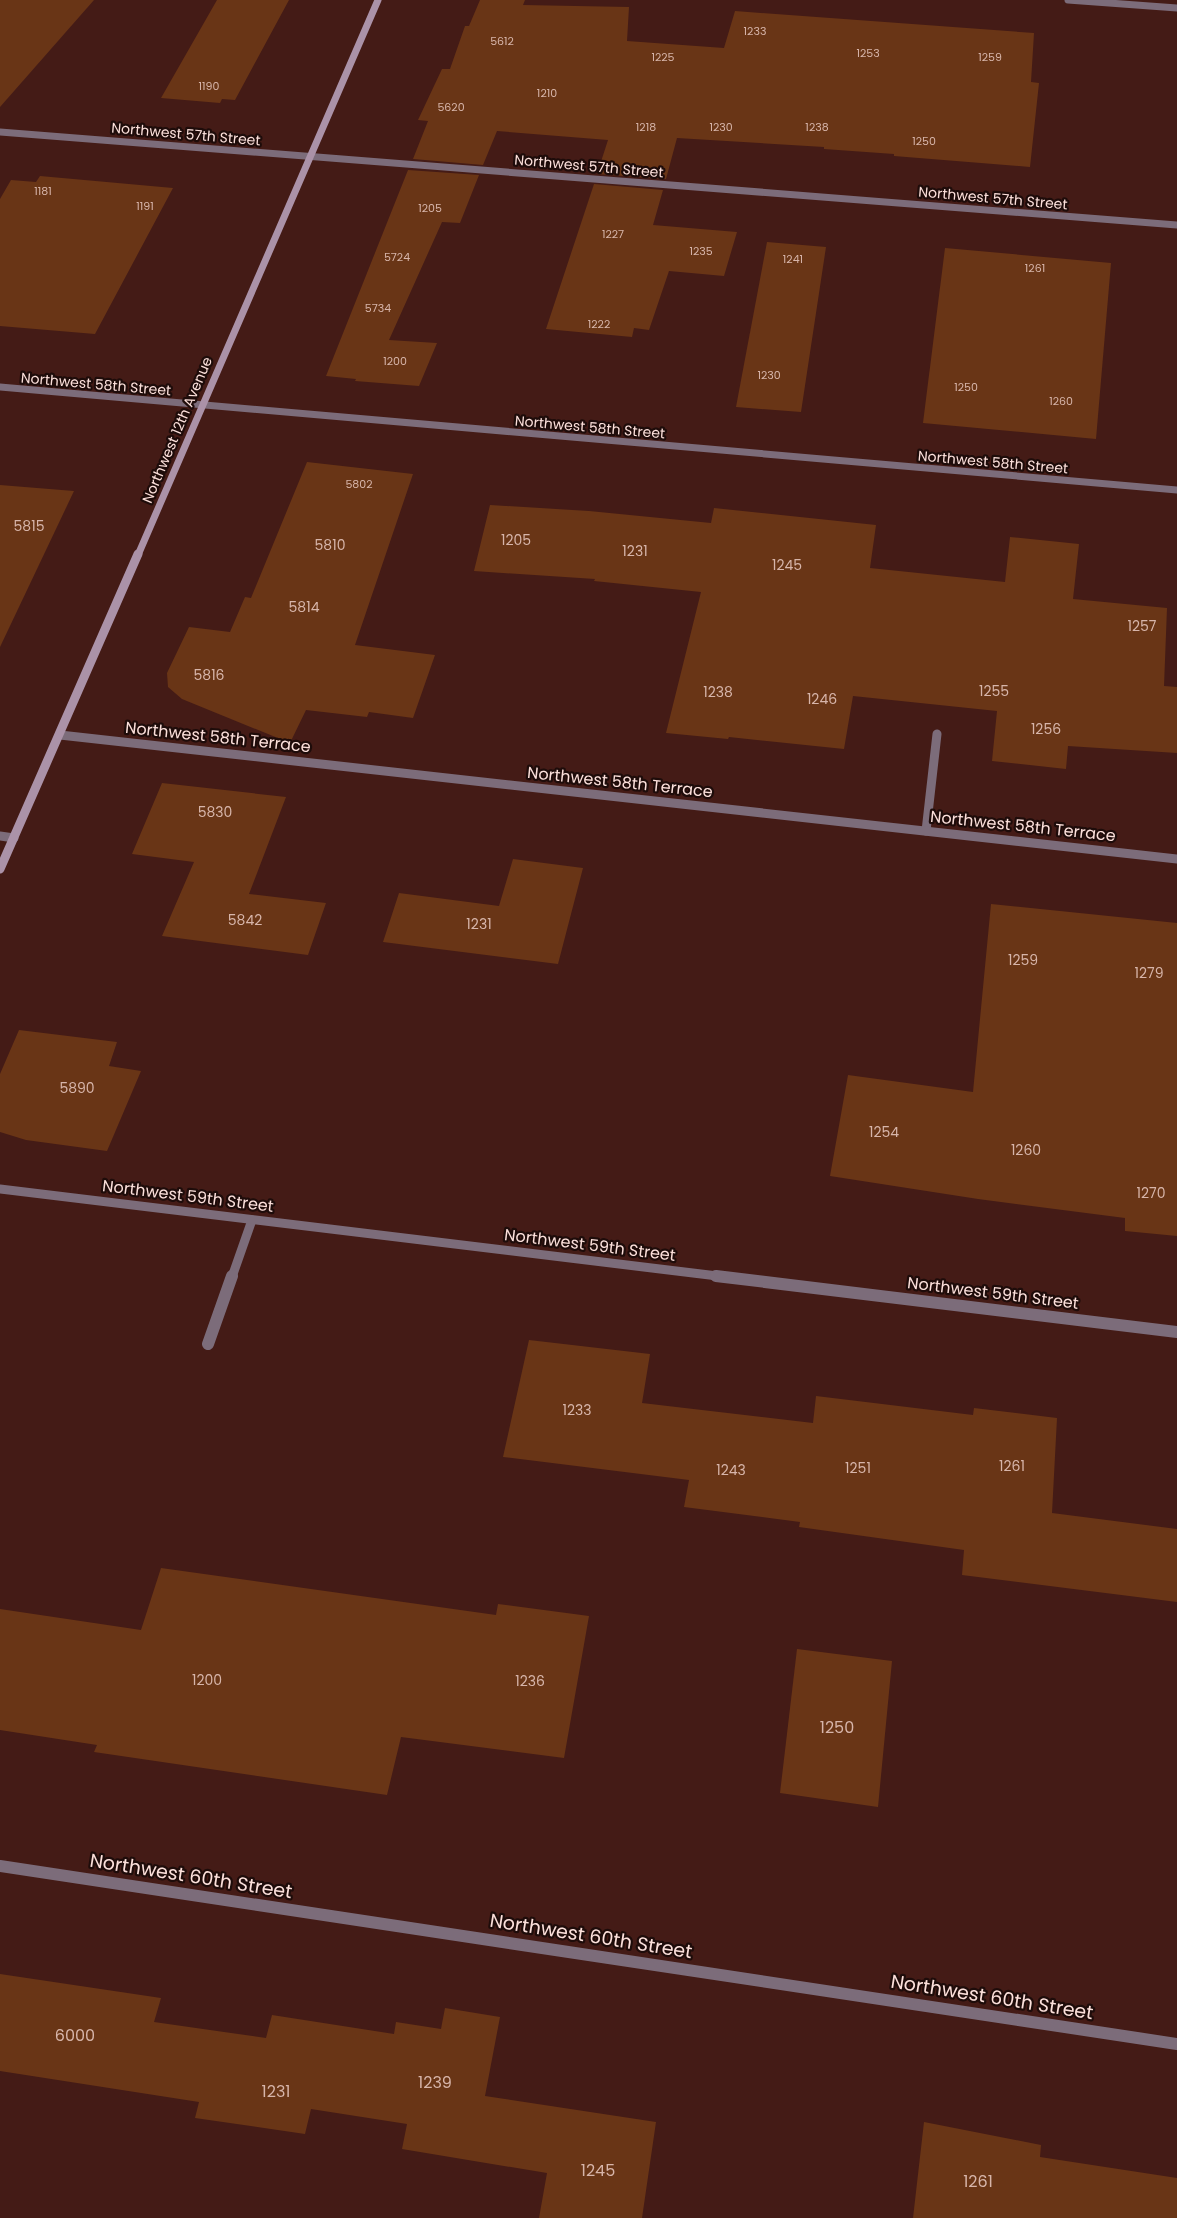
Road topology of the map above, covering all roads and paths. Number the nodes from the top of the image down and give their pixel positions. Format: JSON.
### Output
{"nodes":[{"id":1,"x":378,"y":0,"type":"edge"},
{"id":2,"x":1068,"y":0,"type":"edge"},
{"id":3,"x":1177,"y":8,"type":"edge"},
{"id":4,"x":0,"y":132,"type":"edge"},
{"id":5,"x":310,"y":157,"type":"junction"},
{"id":6,"x":1177,"y":226,"type":"edge"},
{"id":7,"x":0,"y":388,"type":"edge"},
{"id":8,"x":203,"y":406,"type":"junction"},
{"id":9,"x":1177,"y":490,"type":"edge"},
{"id":10,"x":937,"y":734,"type":"dead end"},
{"id":11,"x":60,"y":735,"type":"junction"},
{"id":12,"x":926,"y":831,"type":"junction"},
{"id":13,"x":0,"y":836,"type":"edge"},
{"id":14,"x":14,"y":838,"type":"junction"},
{"id":15,"x":1177,"y":858,"type":"edge"},
{"id":16,"x":0,"y":869,"type":"edge"},
{"id":17,"x":0,"y":1189,"type":"edge"},
{"id":18,"x":252,"y":1220,"type":"junction"},
{"id":19,"x":1177,"y":1332,"type":"edge"},
{"id":20,"x":208,"y":1344,"type":"dead end"},
{"id":21,"x":0,"y":1866,"type":"edge"},
{"id":22,"x":1177,"y":2044,"type":"edge"}],
"edges":[{"from":1,"to":5,"type":"main road","name":"Northwest 12th Avenue"},
{"from":2,"to":3,"type":"street"},
{"from":4,"to":5,"type":"street","name":"Northwest 57th Street"},
{"from":5,"to":6,"type":"street","name":"Northwest 57th Street"},
{"from":5,"to":8,"type":"main road","name":"Northwest 12th Avenue"},
{"from":7,"to":8,"type":"street","name":"Northwest 58th Street"},
{"from":8,"to":9,"type":"street","name":"Northwest 58th Street"},
{"from":8,"to":11,"type":"main road","name":"Northwest 12th Avenue"},
{"from":10,"to":12,"type":"street"},
{"from":11,"to":12,"type":"street","name":"Northwest 58th Terrace"},
{"from":11,"to":14,"type":"main road","name":"Northwest 12th Avenue"},
{"from":12,"to":15,"type":"street","name":"Northwest 58th Terrace"},
{"from":13,"to":14,"type":"street"},
{"from":14,"to":16,"type":"main road","name":"Northwest 12th Avenue"},
{"from":17,"to":18,"type":"street","name":"Northwest 59th Street"},
{"from":18,"to":19,"type":"street","name":"Northwest 59th Street"},
{"from":18,"to":20,"type":"street"},
{"from":21,"to":22,"type":"street","name":"Northwest 60th Street"}]}
